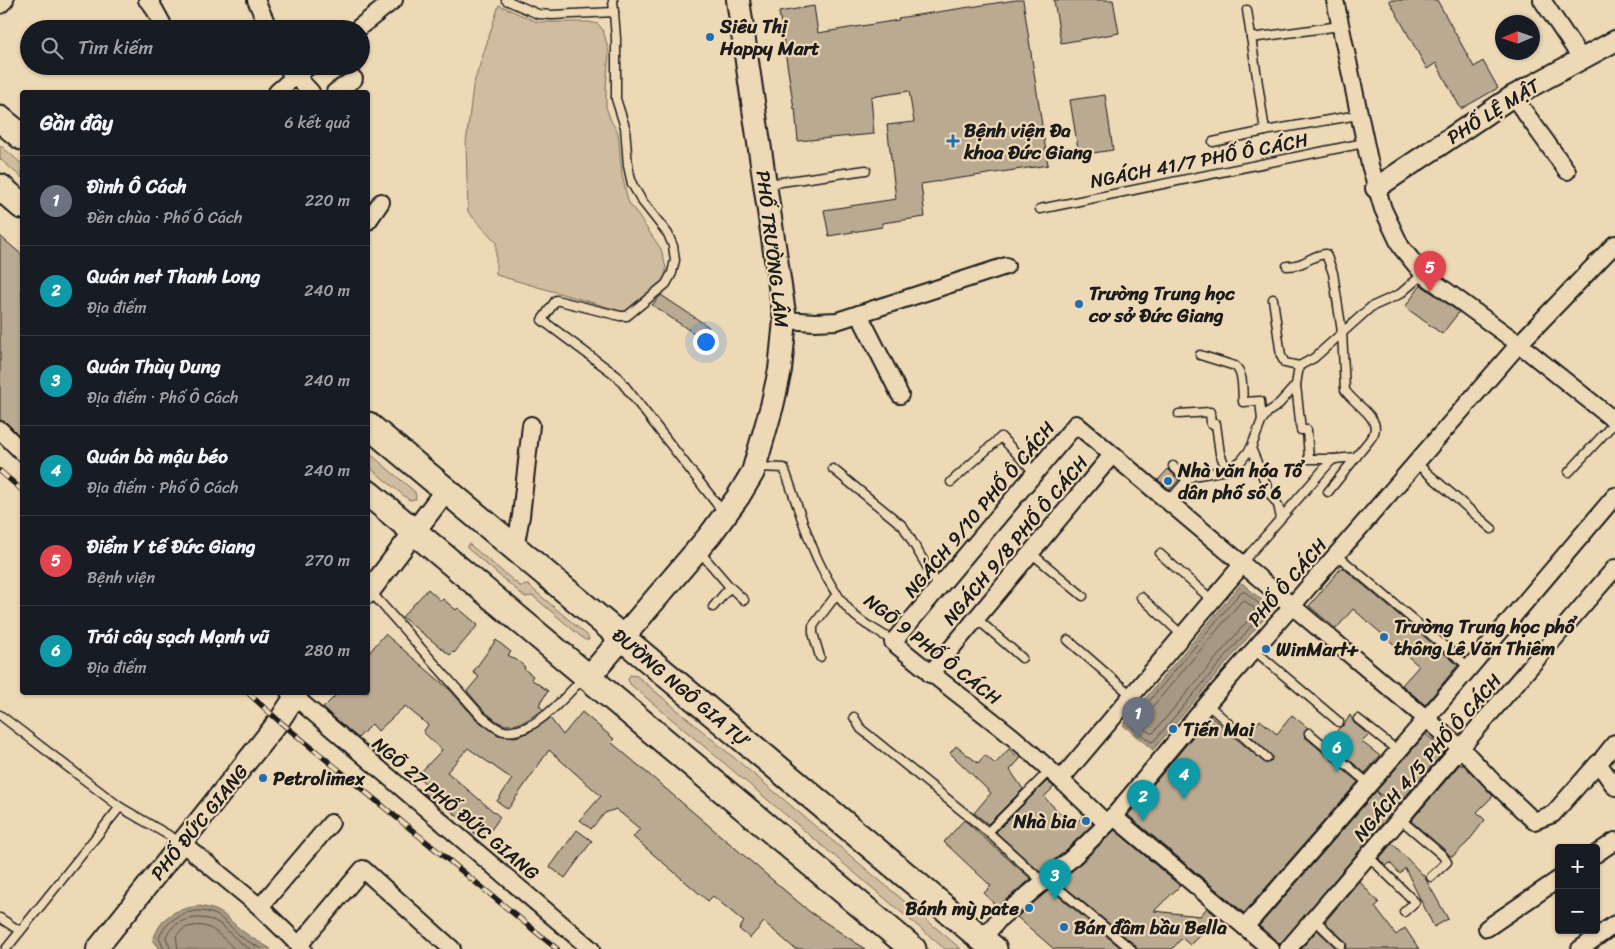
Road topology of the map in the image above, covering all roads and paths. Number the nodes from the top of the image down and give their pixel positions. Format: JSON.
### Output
{"nodes":[{"id":1,"x":5,"y":0,"type":"edge"},
{"id":2,"x":256,"y":0,"type":"edge"},
{"id":3,"x":394,"y":0,"type":"edge"},
{"id":4,"x":506,"y":0,"type":"edge"},
{"id":5,"x":613,"y":0,"type":"edge"},
{"id":6,"x":738,"y":0,"type":"edge"},
{"id":7,"x":1335,"y":0,"type":"edge"},
{"id":8,"x":1542,"y":0,"type":"edge"},
{"id":9,"x":151,"y":1,"type":"edge"},
{"id":10,"x":0,"y":5,"type":"edge"},
{"id":11,"x":1247,"y":10,"type":"dead end"},
{"id":12,"x":614,"y":12,"type":"junction"},
{"id":13,"x":160,"y":20,"type":"edge"},
{"id":14,"x":265,"y":20,"type":"edge"},
{"id":15,"x":368,"y":20,"type":"edge"},
{"id":16,"x":1340,"y":26,"type":"junction"},
{"id":17,"x":1251,"y":38,"type":"junction"},
{"id":18,"x":1615,"y":42,"type":"edge"},
{"id":19,"x":1581,"y":58,"type":"junction"},
{"id":20,"x":293,"y":75,"type":"edge"},
{"id":21,"x":298,"y":75,"type":"edge"},
{"id":22,"x":354,"y":79,"type":"dead end"},
{"id":23,"x":279,"y":90,"type":"edge"},
{"id":24,"x":310,"y":90,"type":"edge"},
{"id":25,"x":337,"y":90,"type":"edge"},
{"id":26,"x":1513,"y":96,"type":"junction"},
{"id":27,"x":1358,"y":115,"type":"junction"},
{"id":28,"x":0,"y":118,"type":"edge"},
{"id":29,"x":1264,"y":131,"type":"junction"},
{"id":30,"x":20,"y":135,"type":"edge"},
{"id":31,"x":1213,"y":142,"type":"dead end"},
{"id":32,"x":1364,"y":143,"type":"junction"},
{"id":33,"x":866,"y":170,"type":"dead end"},
{"id":34,"x":1567,"y":171,"type":"dead end"},
{"id":35,"x":765,"y":185,"type":"junction"},
{"id":36,"x":0,"y":187,"type":"edge"},
{"id":37,"x":1376,"y":188,"type":"junction"},
{"id":38,"x":381,"y":202,"type":"dead end"},
{"id":39,"x":20,"y":204,"type":"edge"},
{"id":40,"x":1040,"y":209,"type":"dead end"},
{"id":41,"x":370,"y":218,"type":"edge"},
{"id":42,"x":1615,"y":244,"type":"edge"},
{"id":43,"x":1006,"y":266,"type":"dead end"},
{"id":44,"x":1287,"y":266,"type":"dead end"},
{"id":45,"x":1423,"y":274,"type":"junction"},
{"id":46,"x":1273,"y":299,"type":"dead end"},
{"id":47,"x":859,"y":314,"type":"junction"},
{"id":48,"x":785,"y":320,"type":"junction"},
{"id":49,"x":1342,"y":332,"type":"junction"},
{"id":50,"x":1519,"y":344,"type":"junction"},
{"id":51,"x":1200,"y":355,"type":"dead end"},
{"id":52,"x":1299,"y":366,"type":"junction"},
{"id":53,"x":1296,"y":385,"type":"junction"},
{"id":54,"x":900,"y":395,"type":"dead end"},
{"id":55,"x":1179,"y":414,"type":"dead end"},
{"id":56,"x":1262,"y":420,"type":"junction"},
{"id":57,"x":1615,"y":421,"type":"edge"},
{"id":58,"x":531,"y":425,"type":"dead end"},
{"id":59,"x":370,"y":427,"type":"edge"},
{"id":60,"x":0,"y":430,"type":"edge"},
{"id":61,"x":1251,"y":448,"type":"junction"},
{"id":62,"x":20,"y":450,"type":"edge"},
{"id":63,"x":1112,"y":455,"type":"junction"},
{"id":64,"x":1356,"y":457,"type":"junction"},
{"id":65,"x":1339,"y":458,"type":"junction"},
{"id":66,"x":1416,"y":463,"type":"junction"},
{"id":67,"x":1173,"y":466,"type":"dead end"},
{"id":68,"x":754,"y":467,"type":"junction"},
{"id":69,"x":833,"y":469,"type":"dead end"},
{"id":70,"x":1227,"y":470,"type":"junction"},
{"id":71,"x":1569,"y":472,"type":"dead end"},
{"id":72,"x":1035,"y":473,"type":"junction"},
{"id":73,"x":1187,"y":480,"type":"junction"},
{"id":74,"x":951,"y":482,"type":"dead end"},
{"id":75,"x":446,"y":490,"type":"junction"},
{"id":76,"x":1328,"y":492,"type":"dead end"},
{"id":77,"x":370,"y":495,"type":"edge"},
{"id":78,"x":1615,"y":496,"type":"edge"},
{"id":79,"x":1168,"y":502,"type":"junction"},
{"id":80,"x":725,"y":516,"type":"junction"},
{"id":81,"x":1281,"y":518,"type":"junction"},
{"id":82,"x":1492,"y":529,"type":"dead end"},
{"id":83,"x":415,"y":532,"type":"junction"},
{"id":84,"x":515,"y":548,"type":"junction"},
{"id":85,"x":697,"y":550,"type":"junction"},
{"id":86,"x":1031,"y":552,"type":"junction"},
{"id":87,"x":1160,"y":554,"type":"dead end"},
{"id":88,"x":1337,"y":554,"type":"junction"},
{"id":89,"x":1242,"y":564,"type":"junction"},
{"id":90,"x":1615,"y":568,"type":"edge"},
{"id":91,"x":370,"y":587,"type":"edge"},
{"id":92,"x":730,"y":587,"type":"junction"},
{"id":93,"x":939,"y":587,"type":"junction"},
{"id":94,"x":837,"y":594,"type":"junction"},
{"id":95,"x":1083,"y":596,"type":"dead end"},
{"id":96,"x":1140,"y":597,"type":"dead end"},
{"id":97,"x":744,"y":600,"type":"dead end"},
{"id":98,"x":1212,"y":600,"type":"junction"},
{"id":99,"x":1292,"y":606,"type":"junction"},
{"id":100,"x":713,"y":608,"type":"dead end"},
{"id":101,"x":976,"y":618,"type":"junction"},
{"id":102,"x":1182,"y":635,"type":"junction"},
{"id":103,"x":622,"y":638,"type":"junction"},
{"id":104,"x":1068,"y":640,"type":"dead end"},
{"id":105,"x":892,"y":642,"type":"junction"},
{"id":106,"x":1254,"y":650,"type":"junction"},
{"id":107,"x":820,"y":657,"type":"dead end"},
{"id":108,"x":1022,"y":658,"type":"dead end"},
{"id":109,"x":1470,"y":668,"type":"junction"},
{"id":110,"x":930,"y":674,"type":"junction"},
{"id":111,"x":588,"y":676,"type":"junction"},
{"id":112,"x":293,"y":695,"type":"edge"},
{"id":113,"x":295,"y":695,"type":"edge"},
{"id":114,"x":1131,"y":695,"type":"junction"},
{"id":115,"x":1207,"y":704,"type":"junction"},
{"id":116,"x":0,"y":715,"type":"edge"},
{"id":117,"x":854,"y":717,"type":"dead end"},
{"id":118,"x":1358,"y":719,"type":"dead end"},
{"id":119,"x":1426,"y":719,"type":"junction"},
{"id":120,"x":1339,"y":722,"type":"dead end"},
{"id":121,"x":1309,"y":733,"type":"dead end"},
{"id":122,"x":1615,"y":743,"type":"edge"},
{"id":123,"x":1461,"y":748,"type":"junction"},
{"id":124,"x":1398,"y":751,"type":"junction"},
{"id":125,"x":1267,"y":758,"type":"dead end"},
{"id":126,"x":1606,"y":759,"type":"edge"},
{"id":127,"x":1056,"y":775,"type":"junction"},
{"id":128,"x":1369,"y":784,"type":"junction"},
{"id":129,"x":1615,"y":787,"type":"edge"},
{"id":130,"x":120,"y":807,"type":"junction"},
{"id":131,"x":1400,"y":819,"type":"junction"},
{"id":132,"x":1110,"y":820,"type":"junction"},
{"id":133,"x":331,"y":822,"type":"dead end"},
{"id":134,"x":988,"y":832,"type":"junction"},
{"id":135,"x":1615,"y":841,"type":"edge"},
{"id":136,"x":182,"y":843,"type":"junction"},
{"id":137,"x":1600,"y":851,"type":"edge"},
{"id":138,"x":1368,"y":856,"type":"junction"},
{"id":139,"x":1431,"y":877,"type":"dead end"},
{"id":140,"x":1045,"y":881,"type":"junction"},
{"id":141,"x":1555,"y":882,"type":"edge"},
{"id":142,"x":260,"y":907,"type":"junction"},
{"id":143,"x":1404,"y":912,"type":"dead end"},
{"id":144,"x":0,"y":918,"type":"edge"},
{"id":145,"x":1314,"y":919,"type":"junction"},
{"id":146,"x":1615,"y":924,"type":"edge"},
{"id":147,"x":1245,"y":927,"type":"junction"},
{"id":148,"x":1487,"y":928,"type":"dead end"},
{"id":149,"x":20,"y":930,"type":"junction"},
{"id":150,"x":988,"y":944,"type":"edge"},
{"id":151,"x":1341,"y":945,"type":"dead end"},
{"id":152,"x":102,"y":947,"type":"edge"},
{"id":153,"x":301,"y":947,"type":"edge"},
{"id":154,"x":6,"y":949,"type":"edge"},
{"id":155,"x":452,"y":949,"type":"edge"},
{"id":156,"x":591,"y":949,"type":"edge"},
{"id":157,"x":913,"y":949,"type":"edge"},
{"id":158,"x":1131,"y":949,"type":"edge"},
{"id":159,"x":1271,"y":949,"type":"edge"},
{"id":160,"x":1288,"y":949,"type":"edge"},
{"id":161,"x":1580,"y":949,"type":"edge"}],
"edges":[{"from":1,"to":10,"type":"street"},
{"from":2,"to":14,"type":"street"},
{"from":3,"to":15,"type":"street"},
{"from":4,"to":12,"type":"lane"},
{"from":5,"to":12,"type":"lane"},
{"from":6,"to":35,"type":"main road","name":"PHỐ TRƯỜNG LÂM"},
{"from":7,"to":16,"type":"street"},
{"from":8,"to":19,"type":"street"},
{"from":9,"to":13,"type":"street"},
{"from":11,"to":17,"type":"lane"},
{"from":12,"to":80,"type":"lane"},
{"from":16,"to":17,"type":"lane"},
{"from":16,"to":27,"type":"street"},
{"from":17,"to":29,"type":"lane"},
{"from":18,"to":19,"type":"street","name":"PHỐ LỆ MẬT"},
{"from":19,"to":26,"type":"street","name":"PHỐ LỆ MẬT"},
{"from":20,"to":23,"type":"street"},
{"from":21,"to":24,"type":"street"},
{"from":22,"to":25,"type":"street"},
{"from":26,"to":34,"type":"street"},
{"from":26,"to":37,"type":"street","name":"PHỐ LỆ MẬT"},
{"from":27,"to":29,"type":"lane"},
{"from":27,"to":32,"type":"street"},
{"from":28,"to":30,"type":"main road"},
{"from":29,"to":31,"type":"lane"},
{"from":32,"to":37,"type":"street"},
{"from":32,"to":40,"type":"lane","name":"NGÁCH 41/7 PHỐ Ô CÁCH"},
{"from":33,"to":35,"type":"lane"},
{"from":35,"to":48,"type":"main road","name":"PHỐ TRƯỜNG LÂM"},
{"from":36,"to":39,"type":"main road"},
{"from":37,"to":45,"type":"street"},
{"from":38,"to":41,"type":"street"},
{"from":42,"to":50,"type":"street","name":"PHỐ Ô CÁCH"},
{"from":43,"to":47,"type":"street"},
{"from":44,"to":49,"type":"lane"},
{"from":45,"to":49,"type":"lane"},
{"from":45,"to":50,"type":"street"},
{"from":46,"to":52,"type":"lane"},
{"from":47,"to":48,"type":"street"},
{"from":47,"to":54,"type":"street"},
{"from":48,"to":68,"type":"main road","name":"PHỐ TRƯỜNG LÂM"},
{"from":49,"to":52,"type":"lane"},
{"from":49,"to":64,"type":"lane"},
{"from":50,"to":57,"type":"street"},
{"from":50,"to":66,"type":"street","name":"PHỐ Ô CÁCH"},
{"from":51,"to":56,"type":"lane"},
{"from":52,"to":53,"type":"lane"},
{"from":53,"to":56,"type":"lane"},
{"from":53,"to":65,"type":"lane"},
{"from":55,"to":70,"type":"lane"},
{"from":56,"to":61,"type":"lane"},
{"from":57,"to":71,"type":"lane"},
{"from":58,"to":84,"type":"street"},
{"from":59,"to":75,"type":"main road","name":"ĐƯỜNG NGÔ GIA TỰ"},
{"from":60,"to":62,"type":"street"},
{"from":61,"to":70,"type":"lane"},
{"from":61,"to":81,"type":"lane"},
{"from":63,"to":72,"type":"street","name":"NGÁCH 9/10 PHỐ Ô CÁCH"},
{"from":63,"to":79,"type":"street"},
{"from":63,"to":86,"type":"street","name":"NGÁCH 9/8 PHỐ Ô CÁCH"},
{"from":64,"to":65,"type":"lane"},
{"from":64,"to":76,"type":"lane"},
{"from":65,"to":81,"type":"lane"},
{"from":66,"to":82,"type":"lane"},
{"from":66,"to":88,"type":"street","name":"PHỐ Ô CÁCH"},
{"from":67,"to":73,"type":"lane"},
{"from":68,"to":80,"type":"main road","name":"PHỐ TRƯỜNG LÂM"},
{"from":68,"to":94,"type":"lane","name":"NGÕ 9 PHỐ Ô CÁCH"},
{"from":69,"to":93,"type":"lane"},
{"from":70,"to":73,"type":"lane"},
{"from":72,"to":74,"type":"lane"},
{"from":72,"to":93,"type":"street","name":"NGÁCH 9/10 PHỐ Ô CÁCH"},
{"from":73,"to":79,"type":"lane"},
{"from":75,"to":83,"type":"street"},
{"from":75,"to":84,"type":"main road","name":"ĐƯỜNG NGÔ GIA TỰ"},
{"from":77,"to":83,"type":"main road"},
{"from":78,"to":109,"type":"street"},
{"from":79,"to":89,"type":"street"},
{"from":80,"to":85,"type":"main road","name":"PHỐ TRƯỜNG LÂM"},
{"from":81,"to":89,"type":"lane"},
{"from":83,"to":91,"type":"street"},
{"from":83,"to":111,"type":"main road"},
{"from":84,"to":103,"type":"main road","name":"ĐƯỜNG NGÔ GIA TỰ"},
{"from":85,"to":92,"type":"lane"},
{"from":85,"to":103,"type":"main road","name":"PHỐ TRƯỜNG LÂM"},
{"from":86,"to":95,"type":"lane"},
{"from":86,"to":101,"type":"street","name":"NGÁCH 9/8 PHỐ Ô CÁCH"},
{"from":87,"to":98,"type":"lane"},
{"from":88,"to":99,"type":"street","name":"PHỐ Ô CÁCH"},
{"from":88,"to":109,"type":"lane"},
{"from":89,"to":98,"type":"street"},
{"from":89,"to":99,"type":"street"},
{"from":90,"to":123,"type":"street","name":"NGÁCH 4/5 PHỐ Ô CÁCH"},
{"from":91,"to":111,"type":"lane"},
{"from":92,"to":97,"type":"lane"},
{"from":92,"to":100,"type":"lane"},
{"from":93,"to":105,"type":"street","name":"NGÁCH 9/10 PHỐ Ô CÁCH"},
{"from":94,"to":105,"type":"lane","name":"NGÕ 9 PHỐ Ô CÁCH"},
{"from":94,"to":107,"type":"lane","name":"NGÕ 9 PHỐ Ô CÁCH"},
{"from":96,"to":102,"type":"lane"},
{"from":98,"to":102,"type":"street"},
{"from":99,"to":106,"type":"street","name":"PHỐ Ô CÁCH"},
{"from":99,"to":119,"type":"street"},
{"from":101,"to":108,"type":"lane"},
{"from":101,"to":110,"type":"street","name":"NGÁCH 9/8 PHỐ Ô CÁCH"},
{"from":102,"to":114,"type":"street"},
{"from":103,"to":111,"type":"main road","name":"PHỐ TRƯỜNG LÂM"},
{"from":103,"to":150,"type":"main road","name":"ĐƯỜNG NGÔ GIA TỰ"},
{"from":104,"to":114,"type":"lane"},
{"from":105,"to":110,"type":"street","name":"NGÕ 9 PHỐ Ô CÁCH"},
{"from":106,"to":115,"type":"street","name":"PHỐ Ô CÁCH"},
{"from":106,"to":120,"type":"lane"},
{"from":109,"to":119,"type":"street"},
{"from":110,"to":127,"type":"street","name":"NGÕ 9 PHỐ Ô CÁCH"},
{"from":111,"to":157,"type":"main road"},
{"from":112,"to":136,"type":"street","name":"PHỐ ĐỨC GIANG"},
{"from":113,"to":156,"type":"street","name":"NGÕ 27 PHỐ ĐỨC GIANG"},
{"from":114,"to":127,"type":"street"},
{"from":115,"to":125,"type":"lane"},
{"from":115,"to":132,"type":"street","name":"PHỐ Ô CÁCH"},
{"from":116,"to":130,"type":"lane"},
{"from":117,"to":134,"type":"lane"},
{"from":118,"to":124,"type":"lane"},
{"from":119,"to":123,"type":"street"},
{"from":119,"to":124,"type":"street"},
{"from":121,"to":128,"type":"lane"},
{"from":122,"to":126,"type":"street"},
{"from":123,"to":126,"type":"street"},
{"from":123,"to":131,"type":"street","name":"NGÁCH 4/5 PHỐ Ô CÁCH"},
{"from":124,"to":128,"type":"street"},
{"from":126,"to":129,"type":"street"},
{"from":127,"to":132,"type":"street","name":"NGÕ 9 PHỐ Ô CÁCH"},
{"from":127,"to":134,"type":"lane"},
{"from":128,"to":147,"type":"street"},
{"from":130,"to":136,"type":"lane"},
{"from":130,"to":149,"type":"lane"},
{"from":131,"to":138,"type":"street","name":"NGÁCH 4/5 PHỐ Ô CÁCH"},
{"from":131,"to":139,"type":"lane"},
{"from":132,"to":140,"type":"street","name":"PHỐ Ô CÁCH"},
{"from":132,"to":147,"type":"street","name":"NGÕ 9 PHỐ Ô CÁCH"},
{"from":133,"to":142,"type":"street"},
{"from":134,"to":140,"type":"lane"},
{"from":135,"to":137,"type":"street"},
{"from":136,"to":142,"type":"street"},
{"from":136,"to":152,"type":"street","name":"PHỐ ĐỨC GIANG"},
{"from":138,"to":143,"type":"lane"},
{"from":138,"to":145,"type":"street","name":"NGÁCH 4/5 PHỐ Ô CÁCH"},
{"from":140,"to":150,"type":"street","name":"PHỐ Ô CÁCH"},
{"from":140,"to":158,"type":"lane"},
{"from":141,"to":148,"type":"street"},
{"from":142,"to":153,"type":"street"},
{"from":144,"to":149,"type":"lane"},
{"from":145,"to":151,"type":"lane"},
{"from":145,"to":160,"type":"street","name":"NGÁCH 4/5 PHỐ Ô CÁCH"},
{"from":146,"to":161,"type":"street"},
{"from":147,"to":159,"type":"street","name":"NGÕ 9 PHỐ Ô CÁCH"},
{"from":149,"to":154,"type":"lane"},
{"from":153,"to":155,"type":"street"}]}
